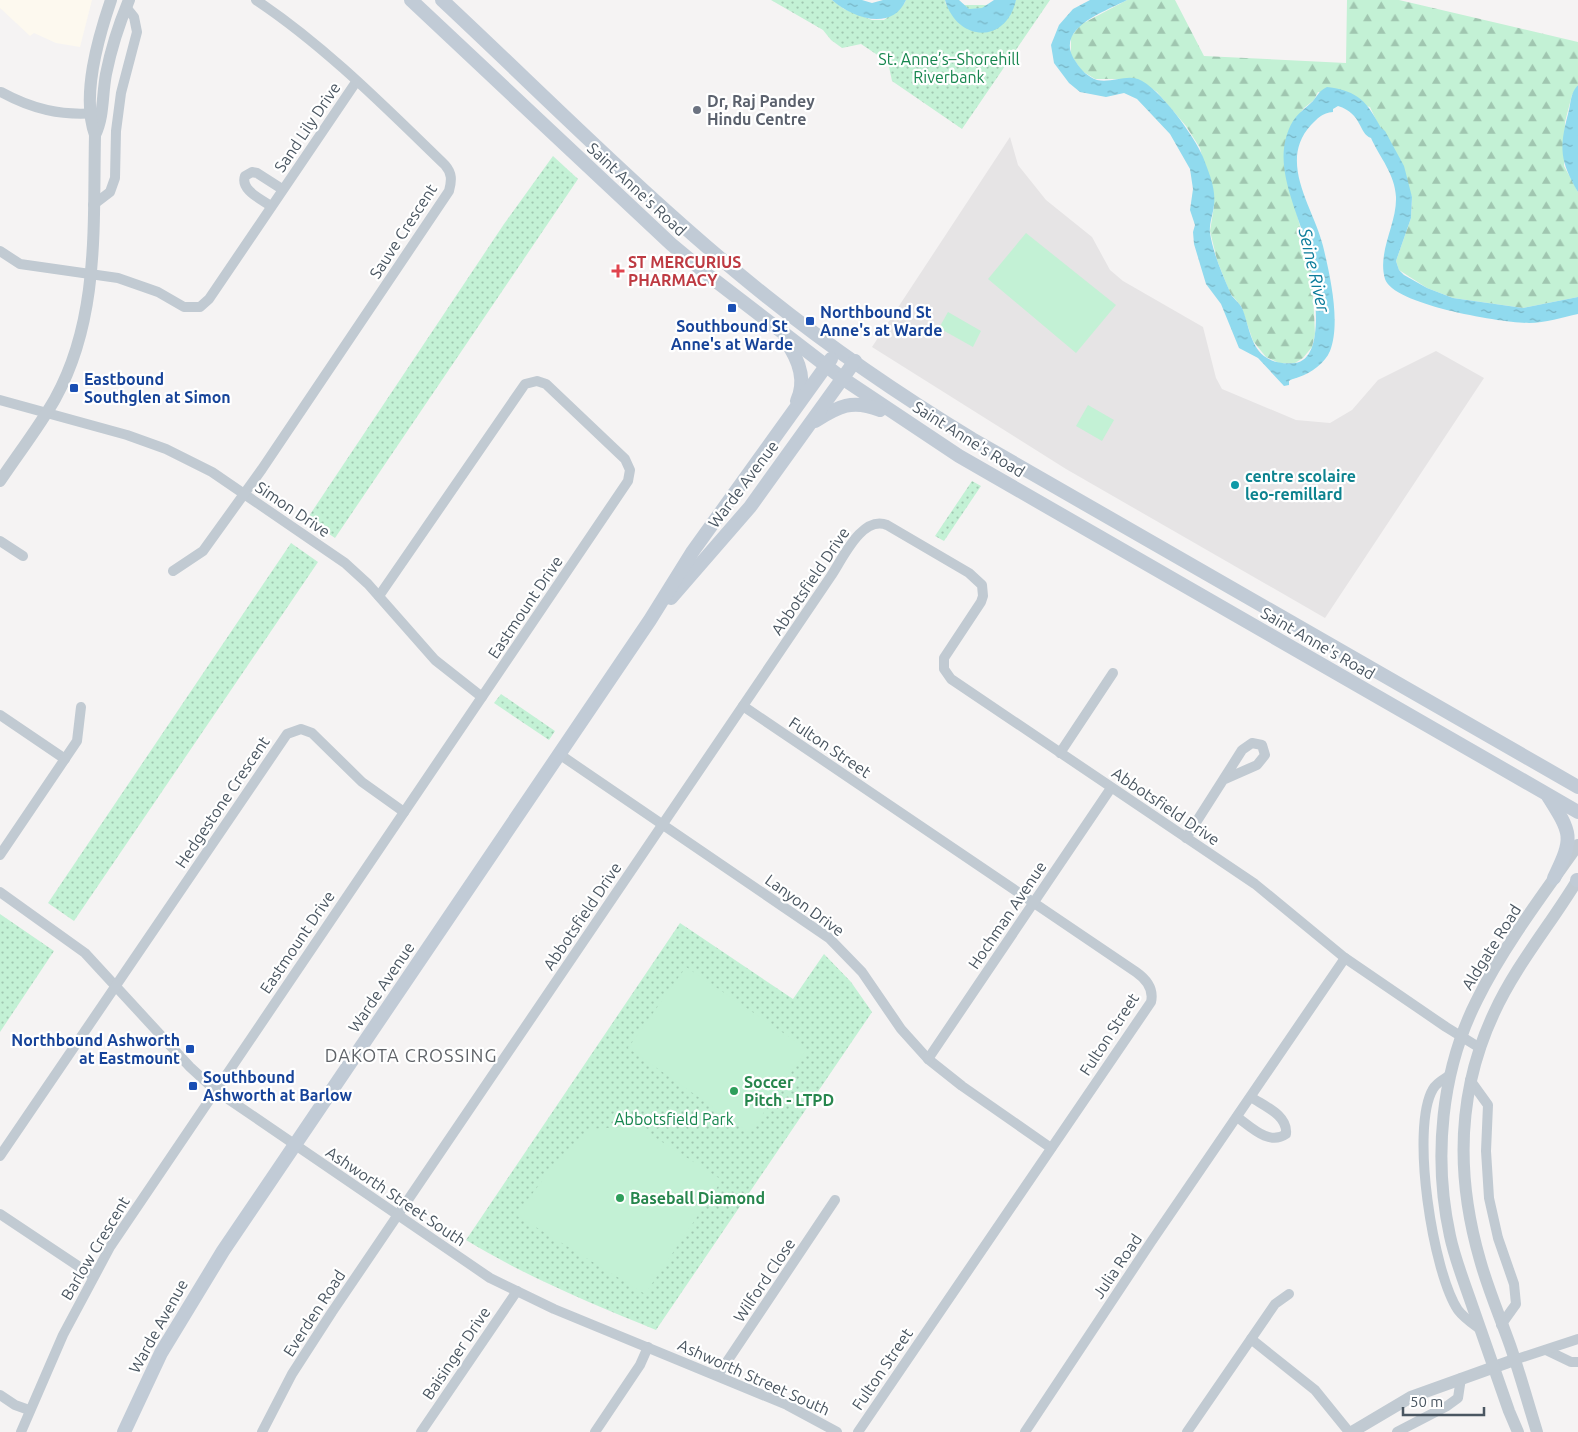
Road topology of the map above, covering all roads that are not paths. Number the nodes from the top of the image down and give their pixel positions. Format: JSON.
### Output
{"nodes":[{"id":1,"x":111,"y":0,"type":"edge"},
{"id":2,"x":256,"y":0,"type":"edge"},
{"id":3,"x":411,"y":0,"type":"edge"},
{"id":4,"x":442,"y":0,"type":"edge"},
{"id":5,"x":127,"y":4,"type":"edge"},
{"id":6,"x":356,"y":82,"type":"junction"},
{"id":7,"x":2,"y":92,"type":"dead end"},
{"id":8,"x":96,"y":113,"type":"junction"},
{"id":9,"x":282,"y":189,"type":"junction"},
{"id":10,"x":93,"y":205,"type":"junction"},
{"id":11,"x":271,"y":206,"type":"junction"},
{"id":12,"x":0,"y":251,"type":"edge"},
{"id":13,"x":92,"y":275,"type":"junction"},
{"id":14,"x":775,"y":328,"type":"junction"},
{"id":15,"x":838,"y":349,"type":"junction"},
{"id":16,"x":855,"y":361,"type":"junction"},
{"id":17,"x":826,"y":366,"type":"junction"},
{"id":18,"x":842,"y":378,"type":"junction"},
{"id":19,"x":0,"y":400,"type":"edge"},
{"id":20,"x":46,"y":412,"type":"junction"},
{"id":21,"x":787,"y":421,"type":"junction"},
{"id":22,"x":908,"y":422,"type":"junction"},
{"id":23,"x":810,"y":424,"type":"junction"},
{"id":24,"x":0,"y":480,"type":"edge"},
{"id":25,"x":244,"y":494,"type":"junction"},
{"id":26,"x":0,"y":541,"type":"edge"},
{"id":27,"x":23,"y":556,"type":"dead end"},
{"id":28,"x":173,"y":571,"type":"dead end"},
{"id":29,"x":379,"y":596,"type":"junction"},
{"id":30,"x":650,"y":620,"type":"junction"},
{"id":31,"x":1113,"y":673,"type":"dead end"},
{"id":32,"x":482,"y":697,"type":"junction"},
{"id":33,"x":743,"y":706,"type":"junction"},
{"id":34,"x":81,"y":707,"type":"dead end"},
{"id":35,"x":0,"y":715,"type":"edge"},
{"id":36,"x":1060,"y":753,"type":"junction"},
{"id":37,"x":559,"y":754,"type":"junction"},
{"id":38,"x":65,"y":759,"type":"junction"},
{"id":39,"x":1223,"y":780,"type":"dead end"},
{"id":40,"x":1111,"y":788,"type":"junction"},
{"id":41,"x":1578,"y":788,"type":"edge"},
{"id":42,"x":1546,"y":794,"type":"junction"},
{"id":43,"x":404,"y":812,"type":"junction"},
{"id":44,"x":1578,"y":812,"type":"edge"},
{"id":45,"x":663,"y":824,"type":"junction"},
{"id":46,"x":1186,"y":838,"type":"junction"},
{"id":47,"x":1578,"y":844,"type":"edge"},
{"id":48,"x":0,"y":855,"type":"edge"},
{"id":49,"x":1554,"y":878,"type":"junction"},
{"id":50,"x":1578,"y":880,"type":"edge"},
{"id":51,"x":0,"y":892,"type":"edge"},
{"id":52,"x":1033,"y":904,"type":"junction"},
{"id":53,"x":1345,"y":958,"type":"junction"},
{"id":54,"x":115,"y":985,"type":"junction"},
{"id":55,"x":1461,"y":1037,"type":"junction"},
{"id":56,"x":1480,"y":1048,"type":"junction"},
{"id":57,"x":928,"y":1059,"type":"junction"},
{"id":58,"x":1450,"y":1075,"type":"junction"},
{"id":59,"x":1470,"y":1080,"type":"junction"},
{"id":60,"x":215,"y":1090,"type":"junction"},
{"id":61,"x":1251,"y":1097,"type":"junction"},
{"id":62,"x":1237,"y":1118,"type":"junction"},
{"id":63,"x":295,"y":1146,"type":"junction"},
{"id":64,"x":1051,"y":1148,"type":"junction"},
{"id":65,"x":0,"y":1156,"type":"edge"},
{"id":66,"x":835,"y":1200,"type":"dead end"},
{"id":67,"x":0,"y":1214,"type":"edge"},
{"id":68,"x":397,"y":1215,"type":"junction"},
{"id":69,"x":93,"y":1276,"type":"junction"},
{"id":70,"x":517,"y":1291,"type":"junction"},
{"id":71,"x":1289,"y":1294,"type":"dead end"},
{"id":72,"x":1501,"y":1325,"type":"junction"},
{"id":73,"x":1481,"y":1330,"type":"junction"},
{"id":74,"x":1251,"y":1339,"type":"junction"},
{"id":75,"x":1578,"y":1339,"type":"edge"},
{"id":76,"x":648,"y":1347,"type":"junction"},
{"id":77,"x":1546,"y":1350,"type":"junction"},
{"id":78,"x":1514,"y":1360,"type":"junction"},
{"id":79,"x":1578,"y":1362,"type":"edge"},
{"id":80,"x":1493,"y":1366,"type":"junction"},
{"id":81,"x":718,"y":1375,"type":"junction"},
{"id":82,"x":1461,"y":1378,"type":"junction"},
{"id":83,"x":0,"y":1395,"type":"edge"},
{"id":84,"x":29,"y":1410,"type":"junction"},
{"id":85,"x":21,"y":1432,"type":"edge"},
{"id":86,"x":124,"y":1432,"type":"edge"},
{"id":87,"x":262,"y":1432,"type":"edge"},
{"id":88,"x":421,"y":1432,"type":"edge"},
{"id":89,"x":595,"y":1432,"type":"edge"},
{"id":90,"x":837,"y":1432,"type":"edge"},
{"id":91,"x":858,"y":1432,"type":"edge"},
{"id":92,"x":1025,"y":1432,"type":"edge"},
{"id":93,"x":1187,"y":1432,"type":"edge"},
{"id":94,"x":1351,"y":1432,"type":"edge"},
{"id":95,"x":1397,"y":1432,"type":"edge"},
{"id":96,"x":1518,"y":1432,"type":"edge"},
{"id":97,"x":1537,"y":1432,"type":"edge"}],
"edges":[{"from":1,"to":8,"type":"street"},
{"from":2,"to":6,"type":"street","name":"Sauve Crescent"},
{"from":3,"to":14,"type":"main road","name":"Saint Anne's Road"},
{"from":4,"to":15,"type":"main road","name":"Saint Anne's Road"},
{"from":5,"to":8,"type":"street"},
{"from":5,"to":10,"type":"street"},
{"from":6,"to":9,"type":"street","name":"Sand Lily Drive"},
{"from":6,"to":25,"type":"street","name":"Sauve Crescent"},
{"from":7,"to":8,"type":"street"},
{"from":8,"to":10,"type":"street"},
{"from":9,"to":11,"type":"street","name":"Sand Lily Drive"},
{"from":9,"to":11,"type":"street","name":"Sand Lily Drive"},
{"from":10,"to":13,"type":"street"},
{"from":11,"to":13,"type":"street","name":"Sand Lily Drive"},
{"from":12,"to":13,"type":"street"},
{"from":13,"to":20,"type":"street"},
{"from":14,"to":17,"type":"main road","name":"Saint Anne's Road"},
{"from":14,"to":21,"type":"main road"},
{"from":15,"to":16,"type":"main road","name":"Saint Anne's Road"},
{"from":15,"to":17,"type":"main road","name":"Warde Avenue"},
{"from":16,"to":18,"type":"main road","name":"Warde Avenue"},
{"from":16,"to":41,"type":"main road","name":"Saint Anne's Road"},
{"from":17,"to":18,"type":"main road","name":"Saint Anne's Road"},
{"from":17,"to":21,"type":"main road","name":"Warde Avenue"},
{"from":18,"to":22,"type":"main road","name":"Saint Anne's Road"},
{"from":18,"to":23,"type":"main road","name":"Warde Avenue"},
{"from":19,"to":20,"type":"street","name":"Simon Drive"},
{"from":20,"to":24,"type":"street"},
{"from":20,"to":25,"type":"street","name":"Simon Drive"},
{"from":21,"to":30,"type":"main road","name":"Warde Avenue"},
{"from":22,"to":23,"type":"main road"},
{"from":22,"to":42,"type":"main road","name":"Saint Anne's Road"},
{"from":23,"to":30,"type":"main road","name":"Warde Avenue"},
{"from":25,"to":28,"type":"street","name":"Sauve Crescent"},
{"from":25,"to":29,"type":"street","name":"Simon Drive"},
{"from":26,"to":27,"type":"street"},
{"from":29,"to":32,"type":"street","name":"Simon Drive"},
{"from":29,"to":32,"type":"street","name":"Eastmount Drive"},
{"from":30,"to":37,"type":"main road","name":"Warde Avenue"},
{"from":31,"to":36,"type":"street"},
{"from":32,"to":43,"type":"street","name":"Eastmount Drive"},
{"from":33,"to":36,"type":"street","name":"Abbotsfield Drive"},
{"from":33,"to":45,"type":"street","name":"Abbotsfield Drive"},
{"from":33,"to":52,"type":"street","name":"Fulton Street"},
{"from":34,"to":38,"type":"street"},
{"from":35,"to":38,"type":"street"},
{"from":36,"to":40,"type":"street","name":"Abbotsfield Drive"},
{"from":37,"to":45,"type":"street","name":"Lanyon Drive"},
{"from":37,"to":63,"type":"main road","name":"Warde Avenue"},
{"from":38,"to":48,"type":"street"},
{"from":39,"to":46,"type":"street"},
{"from":40,"to":46,"type":"street","name":"Abbotsfield Drive"},
{"from":40,"to":52,"type":"street","name":"Hochman Avenue"},
{"from":42,"to":44,"type":"main road","name":"Saint Anne's Road"},
{"from":42,"to":49,"type":"main road"},
{"from":43,"to":54,"type":"street","name":"Hedgestone Crescent"},
{"from":43,"to":60,"type":"street","name":"Eastmount Drive"},
{"from":45,"to":57,"type":"street","name":"Lanyon Drive"},
{"from":45,"to":68,"type":"street","name":"Abbotsfield Drive"},
{"from":46,"to":53,"type":"street","name":"Abbotsfield Drive"},
{"from":47,"to":49,"type":"street","name":"Aldgate Road"},
{"from":49,"to":55,"type":"street","name":"Aldgate Road"},
{"from":50,"to":56,"type":"street"},
{"from":51,"to":54,"type":"street","name":"Ashworth Street South"},
{"from":52,"to":57,"type":"street","name":"Hochman Avenue"},
{"from":52,"to":64,"type":"street","name":"Fulton Street"},
{"from":53,"to":55,"type":"street","name":"Abbotsfield Drive"},
{"from":53,"to":61,"type":"street","name":"Julia Road"},
{"from":54,"to":60,"type":"street","name":"Ashworth Street South"},
{"from":54,"to":65,"type":"street"},
{"from":55,"to":56,"type":"street","name":"Abbotsfield Drive"},
{"from":55,"to":58,"type":"street","name":"Aldgate Road"},
{"from":56,"to":59,"type":"street"},
{"from":57,"to":64,"type":"street","name":"Lanyon Drive"},
{"from":58,"to":73,"type":"street","name":"Aldgate Road"},
{"from":58,"to":73,"type":"street"},
{"from":59,"to":72,"type":"street"},
{"from":59,"to":72,"type":"street"},
{"from":60,"to":63,"type":"street","name":"Ashworth Street South"},
{"from":60,"to":69,"type":"street","name":"Barlow Crescent"},
{"from":61,"to":62,"type":"street","name":"Julia Road"},
{"from":61,"to":62,"type":"street"},
{"from":62,"to":92,"type":"street","name":"Julia Road"},
{"from":63,"to":68,"type":"street","name":"Ashworth Street South"},
{"from":63,"to":86,"type":"main road","name":"Warde Avenue"},
{"from":64,"to":91,"type":"street","name":"Fulton Street"},
{"from":66,"to":81,"type":"street","name":"Wilford Close"},
{"from":67,"to":69,"type":"street"},
{"from":68,"to":70,"type":"street","name":"Ashworth Street South"},
{"from":68,"to":87,"type":"street","name":"Everden Road"},
{"from":69,"to":84,"type":"street","name":"Barlow Crescent"},
{"from":70,"to":76,"type":"street","name":"Ashworth Street South"},
{"from":70,"to":88,"type":"street","name":"Baisinger Drive"},
{"from":71,"to":74,"type":"street"},
{"from":72,"to":78,"type":"street"},
{"from":73,"to":80,"type":"street","name":"Aldgate Road"},
{"from":74,"to":93,"type":"street"},
{"from":74,"to":94,"type":"street"},
{"from":75,"to":77,"type":"street"},
{"from":76,"to":81,"type":"street","name":"Ashworth Street South"},
{"from":76,"to":89,"type":"street"},
{"from":77,"to":78,"type":"street"},
{"from":77,"to":79,"type":"street"},
{"from":78,"to":80,"type":"street"},
{"from":78,"to":97,"type":"street"},
{"from":80,"to":82,"type":"street"},
{"from":80,"to":96,"type":"street","name":"Aldgate Road"},
{"from":81,"to":90,"type":"street","name":"Ashworth Street South"},
{"from":82,"to":94,"type":"street"},
{"from":82,"to":95,"type":"street"},
{"from":83,"to":84,"type":"street"},
{"from":84,"to":85,"type":"street","name":"Barlow Crescent"}]}
